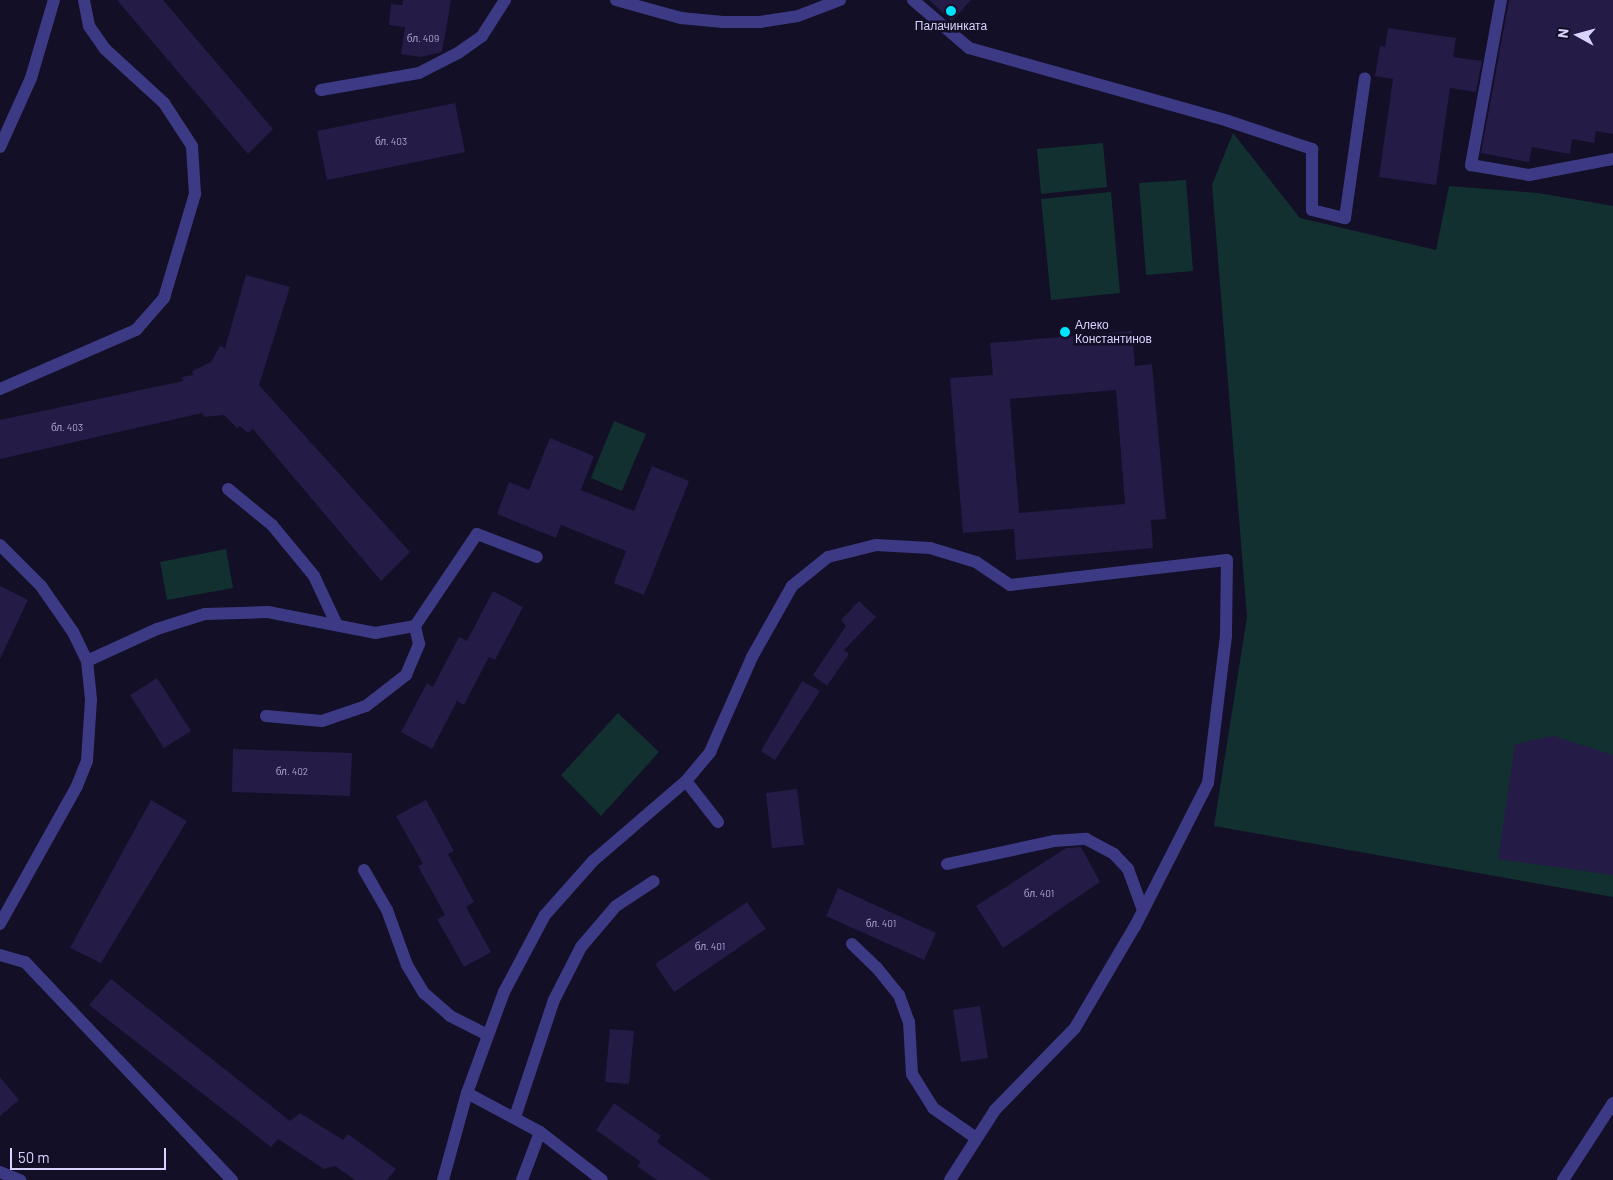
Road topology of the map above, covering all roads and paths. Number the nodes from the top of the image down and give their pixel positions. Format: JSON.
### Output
{"nodes":[{"id":1,"x":54,"y":0,"type":"edge"},
{"id":2,"x":84,"y":0,"type":"edge"},
{"id":3,"x":505,"y":0,"type":"edge"},
{"id":4,"x":616,"y":0,"type":"edge"},
{"id":5,"x":840,"y":0,"type":"edge"},
{"id":6,"x":912,"y":0,"type":"edge"},
{"id":7,"x":1501,"y":0,"type":"edge"},
{"id":8,"x":1365,"y":78,"type":"dead end"},
{"id":9,"x":322,"y":90,"type":"dead end"},
{"id":10,"x":0,"y":148,"type":"edge"},
{"id":11,"x":1613,"y":159,"type":"edge"},
{"id":12,"x":0,"y":389,"type":"edge"},
{"id":13,"x":228,"y":489,"type":"dead end"},
{"id":14,"x":0,"y":545,"type":"edge"},
{"id":15,"x":537,"y":557,"type":"dead end"},
{"id":16,"x":336,"y":623,"type":"junction"},
{"id":17,"x":415,"y":626,"type":"junction"},
{"id":18,"x":87,"y":661,"type":"junction"},
{"id":19,"x":266,"y":716,"type":"dead end"},
{"id":20,"x":686,"y":781,"type":"junction"},
{"id":21,"x":718,"y":822,"type":"dead end"},
{"id":22,"x":947,"y":864,"type":"dead end"},
{"id":23,"x":364,"y":870,"type":"dead end"},
{"id":24,"x":654,"y":882,"type":"dead end"},
{"id":25,"x":1143,"y":910,"type":"junction"},
{"id":26,"x":0,"y":924,"type":"edge"},
{"id":27,"x":852,"y":944,"type":"dead end"},
{"id":28,"x":0,"y":955,"type":"edge"},
{"id":29,"x":488,"y":1036,"type":"junction"},
{"id":30,"x":467,"y":1093,"type":"junction"},
{"id":31,"x":1613,"y":1103,"type":"edge"},
{"id":32,"x":515,"y":1117,"type":"junction"},
{"id":33,"x":540,"y":1132,"type":"junction"},
{"id":34,"x":976,"y":1138,"type":"junction"},
{"id":35,"x":0,"y":1172,"type":"edge"},
{"id":36,"x":20,"y":1180,"type":"edge"},
{"id":37,"x":232,"y":1180,"type":"edge"},
{"id":38,"x":443,"y":1180,"type":"edge"},
{"id":39,"x":522,"y":1180,"type":"edge"},
{"id":40,"x":602,"y":1180,"type":"edge"},
{"id":41,"x":950,"y":1180,"type":"edge"},
{"id":42,"x":1562,"y":1180,"type":"edge"}],
"edges":[{"from":1,"to":10,"type":"street"},
{"from":2,"to":12,"type":"street"},
{"from":3,"to":9,"type":"street"},
{"from":4,"to":5,"type":"street"},
{"from":6,"to":8,"type":"street"},
{"from":7,"to":11,"type":"street"},
{"from":13,"to":16,"type":"street"},
{"from":14,"to":18,"type":"street"},
{"from":15,"to":17,"type":"street"},
{"from":16,"to":17,"type":"street"},
{"from":16,"to":18,"type":"street"},
{"from":17,"to":19,"type":"street"},
{"from":18,"to":26,"type":"street"},
{"from":20,"to":21,"type":"street"},
{"from":20,"to":25,"type":"street"},
{"from":20,"to":29,"type":"street"},
{"from":22,"to":25,"type":"street"},
{"from":23,"to":29,"type":"street"},
{"from":24,"to":32,"type":"street"},
{"from":25,"to":34,"type":"street"},
{"from":27,"to":34,"type":"street"},
{"from":28,"to":37,"type":"street"},
{"from":29,"to":30,"type":"street"},
{"from":30,"to":32,"type":"street"},
{"from":30,"to":38,"type":"street"},
{"from":31,"to":42,"type":"street"},
{"from":32,"to":33,"type":"street"},
{"from":33,"to":39,"type":"street"},
{"from":33,"to":40,"type":"street"},
{"from":34,"to":41,"type":"street"},
{"from":35,"to":36,"type":"street"}]}
